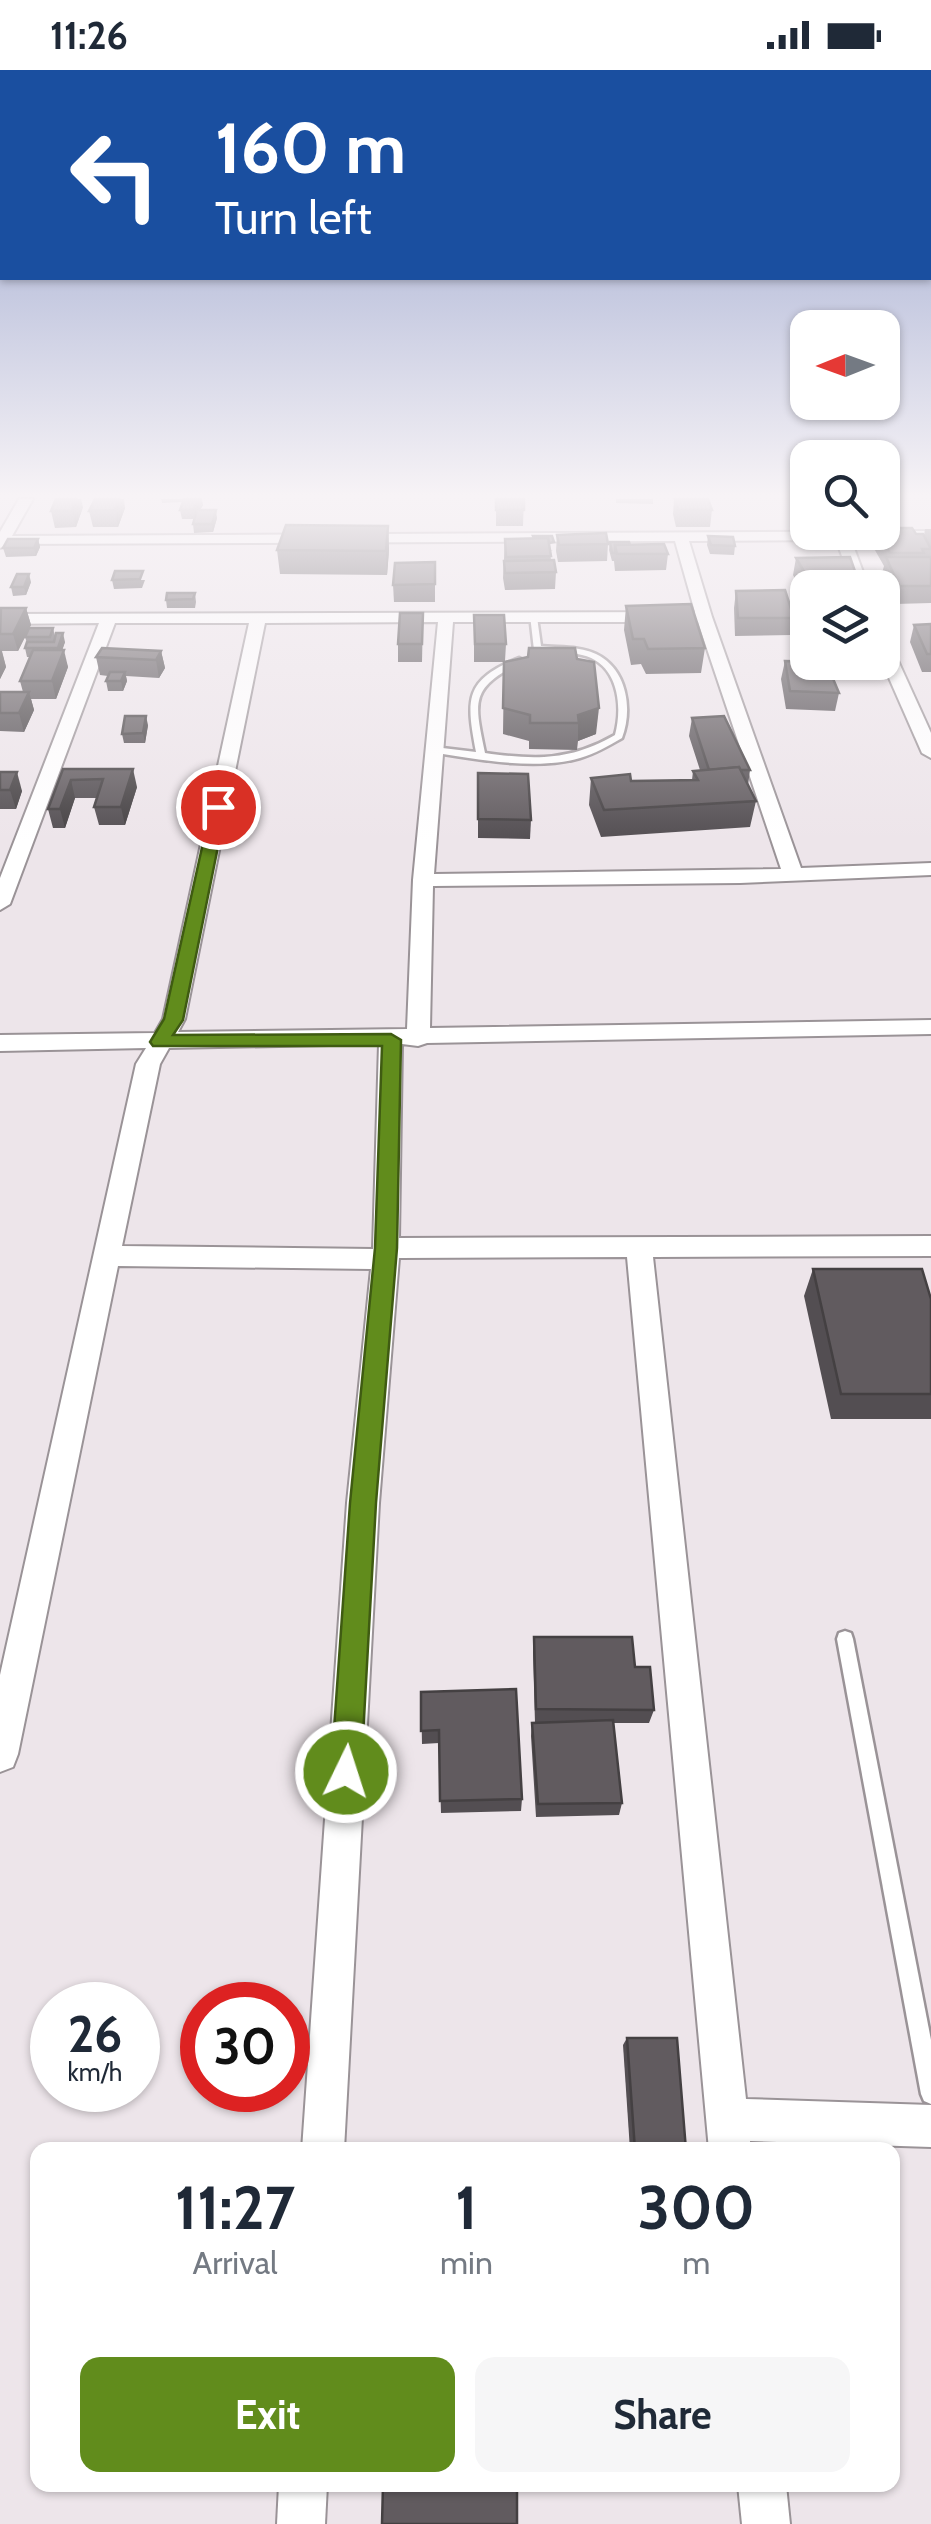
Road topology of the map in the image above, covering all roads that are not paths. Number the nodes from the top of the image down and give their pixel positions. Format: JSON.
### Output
{"nodes":[{"id":1,"x":704,"y":616,"type":"joint"},
{"id":2,"x":446,"y":617,"type":"junction"},
{"id":3,"x":533,"y":617,"type":"junction"},
{"id":4,"x":109,"y":618,"type":"junction"},
{"id":5,"x":258,"y":618,"type":"junction"},
{"id":6,"x":0,"y":619,"type":"edge"},
{"id":7,"x":543,"y":650,"type":"junction"},
{"id":8,"x":898,"y":680,"type":"edge"},
{"id":9,"x":434,"y":750,"type":"junction"},
{"id":10,"x":931,"y":753,"type":"edge"},
{"id":11,"x":481,"y":754,"type":"junction"},
{"id":12,"x":931,"y":869,"type":"edge"},
{"id":13,"x":792,"y":874,"type":"junction"},
{"id":14,"x":422,"y":880,"type":"junction"},
{"id":15,"x":0,"y":904,"type":"edge"},
{"id":16,"x":931,"y":1028,"type":"edge"},
{"id":17,"x":405,"y":1039,"type":"junction"},
{"id":18,"x":159,"y":1042,"type":"junction"},
{"id":19,"x":0,"y":1044,"type":"edge"},
{"id":20,"x":931,"y":1246,"type":"edge"},
{"id":21,"x":640,"y":1247,"type":"junction"},
{"id":22,"x":385,"y":1254,"type":"junction"},
{"id":23,"x":108,"y":1256,"type":"junction"},
{"id":24,"x":845,"y":1638,"type":"dead end"},
{"id":25,"x":0,"y":1754,"type":"edge"},
{"id":26,"x":931,"y":2094,"type":"edge"},
{"id":27,"x":931,"y":2126,"type":"edge"},
{"id":28,"x":729,"y":2135,"type":"edge"},
{"id":29,"x":323,"y":2142,"type":"edge"},
{"id":30,"x":303,"y":2492,"type":"edge"},
{"id":31,"x":763,"y":2492,"type":"edge"},
{"id":32,"x":301,"y":2524,"type":"edge"},
{"id":33,"x":766,"y":2524,"type":"edge"}],
"edges":[{"from":1,"to":3,"type":"street"},
{"from":1,"to":13,"type":"street"},
{"from":2,"to":3,"type":"street"},
{"from":2,"to":5,"type":"street"},
{"from":2,"to":9,"type":"street"},
{"from":3,"to":7,"type":"lane"},
{"from":4,"to":5,"type":"street"},
{"from":4,"to":6,"type":"street"},
{"from":4,"to":15,"type":"street"},
{"from":5,"to":18,"type":"street"},
{"from":7,"to":11,"type":"lane"},
{"from":7,"to":11,"type":"lane"},
{"from":8,"to":10,"type":"street"},
{"from":9,"to":11,"type":"lane"},
{"from":9,"to":14,"type":"street"},
{"from":12,"to":13,"type":"street"},
{"from":13,"to":14,"type":"street"},
{"from":14,"to":17,"type":"street"},
{"from":16,"to":17,"type":"street"},
{"from":17,"to":18,"type":"street"},
{"from":17,"to":22,"type":"street"},
{"from":18,"to":19,"type":"street"},
{"from":18,"to":23,"type":"street"},
{"from":20,"to":21,"type":"street"},
{"from":21,"to":22,"type":"street"},
{"from":21,"to":28,"type":"street"},
{"from":22,"to":23,"type":"street"},
{"from":22,"to":29,"type":"street"},
{"from":23,"to":25,"type":"street"},
{"from":24,"to":26,"type":"lane"},
{"from":27,"to":28,"type":"street"},
{"from":30,"to":32,"type":"street"},
{"from":31,"to":33,"type":"street"}]}
